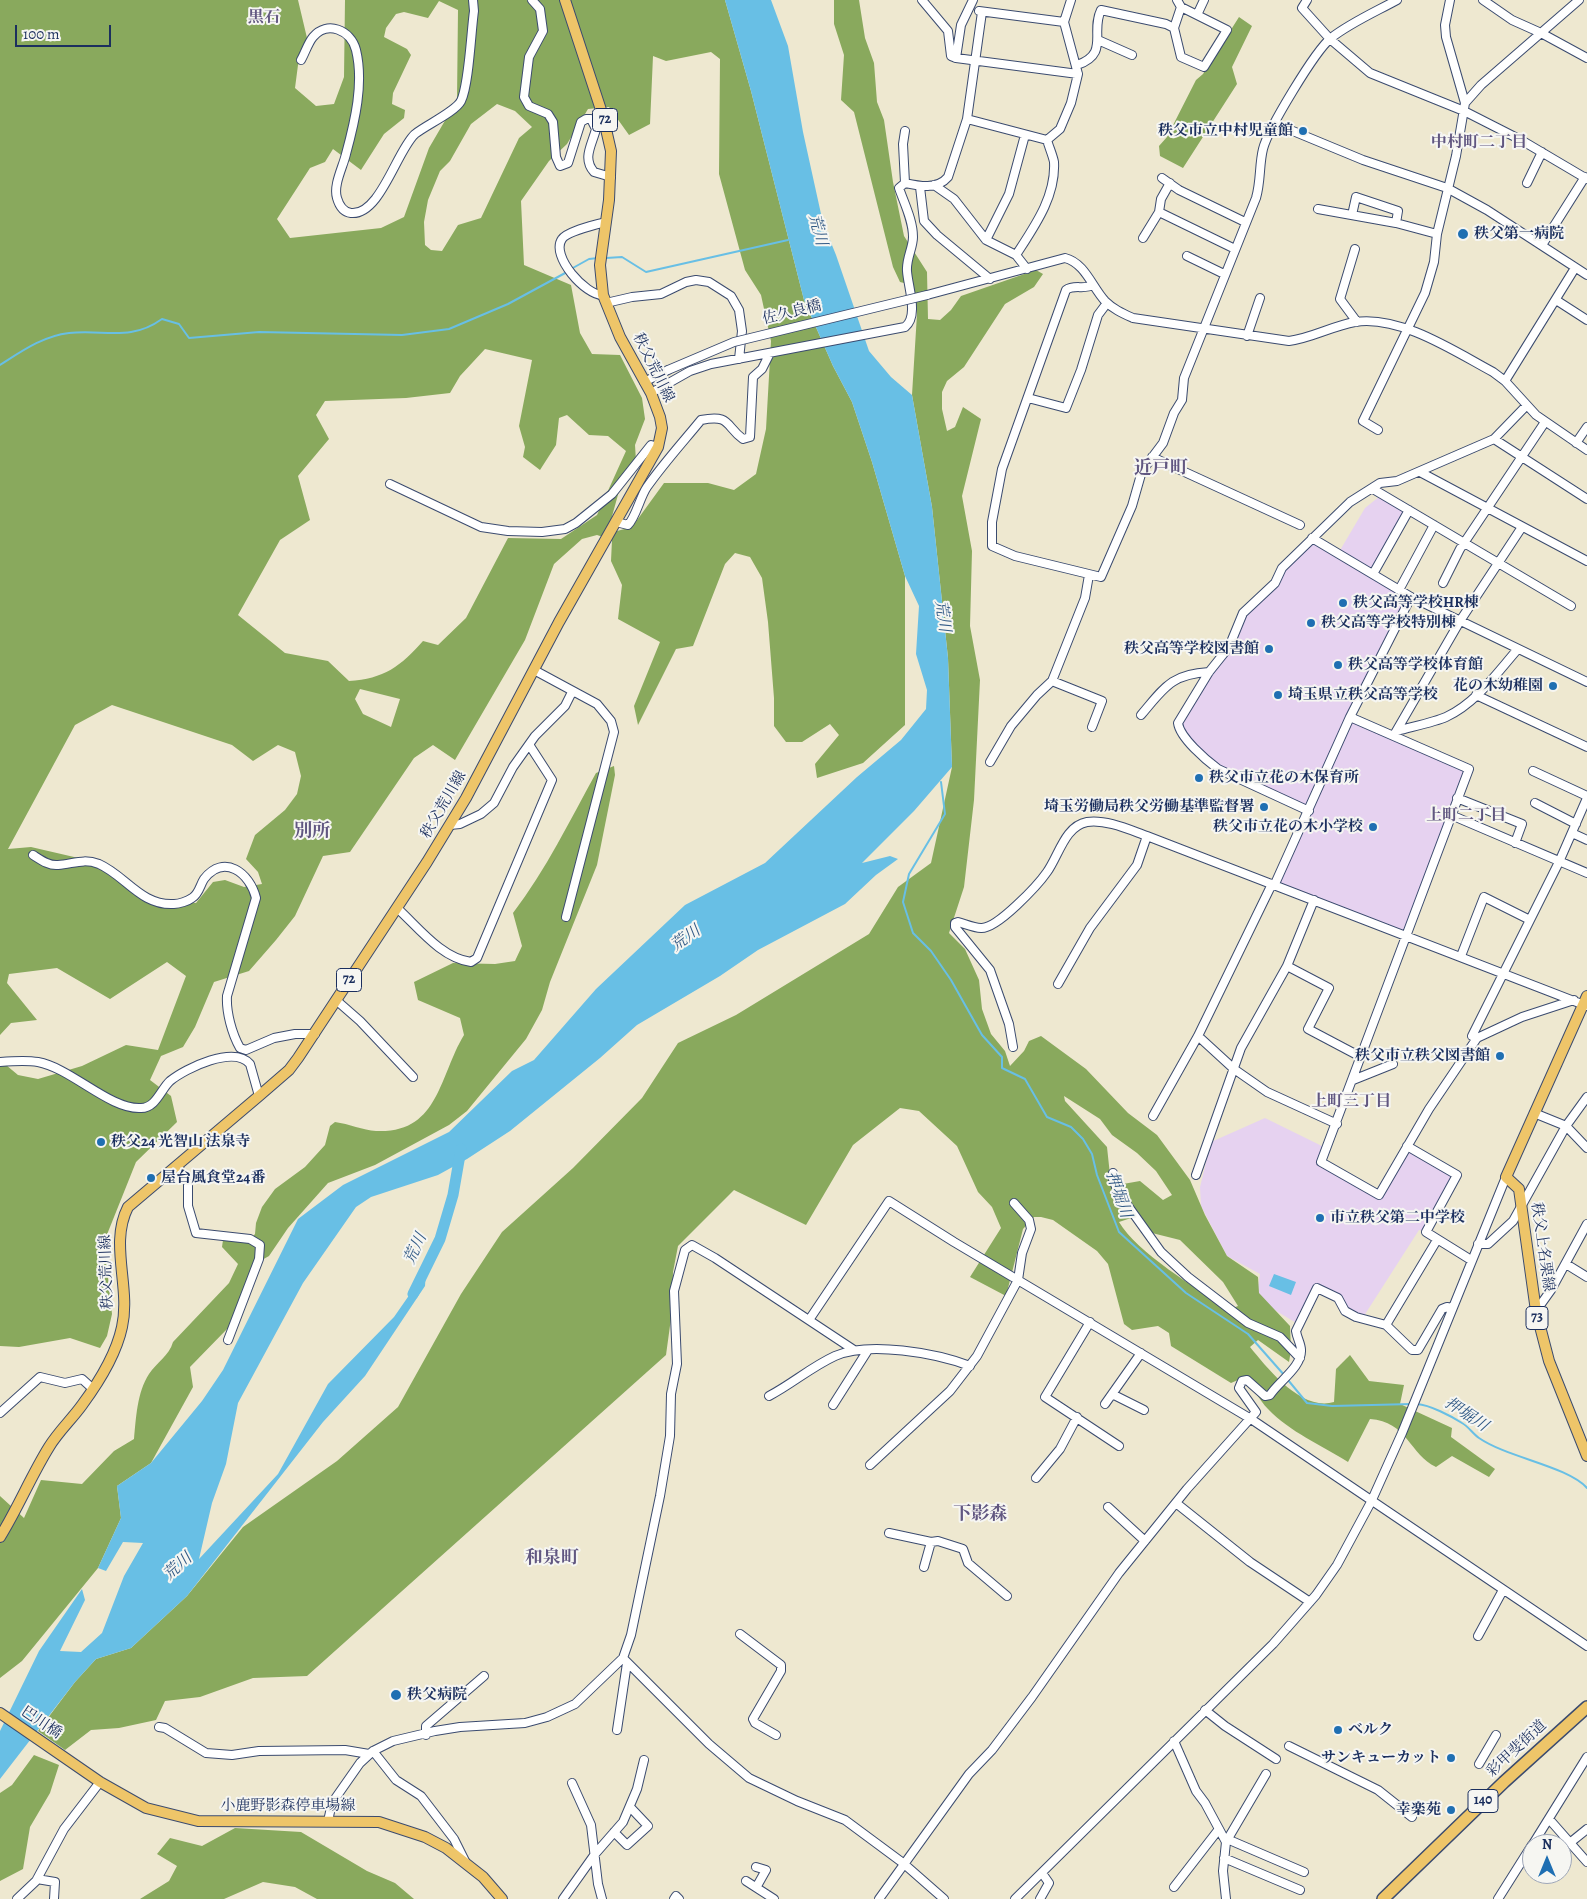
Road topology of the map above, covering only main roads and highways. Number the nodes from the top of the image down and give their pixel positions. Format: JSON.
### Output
{"nodes":[{"id":1,"x":565,"y":0,"type":"edge"},
{"id":2,"x":1583,"y":1002,"type":"edge"},
{"id":3,"x":1587,"y":1456,"type":"edge"},
{"id":4,"x":0,"y":1537,"type":"edge"},
{"id":5,"x":1587,"y":1707,"type":"edge"},
{"id":6,"x":0,"y":1713,"type":"edge"},
{"id":7,"x":65,"y":1757,"type":"joint"},
{"id":8,"x":502,"y":1899,"type":"edge"},
{"id":9,"x":1383,"y":1899,"type":"edge"}],
"edges":[{"from":1,"to":4,"type":"main road","name":"秩父荒川線","number":"72"},
{"from":2,"to":3,"type":"main road","name":"秩父上名栗線","number":"73"},
{"from":5,"to":9,"type":"highway","name":"彩甲斐街道","number":"140"},
{"from":6,"to":7,"type":"main road","name":"巴川橋"},
{"from":7,"to":8,"type":"main road","name":"小鹿野影森停車場線"}]}
